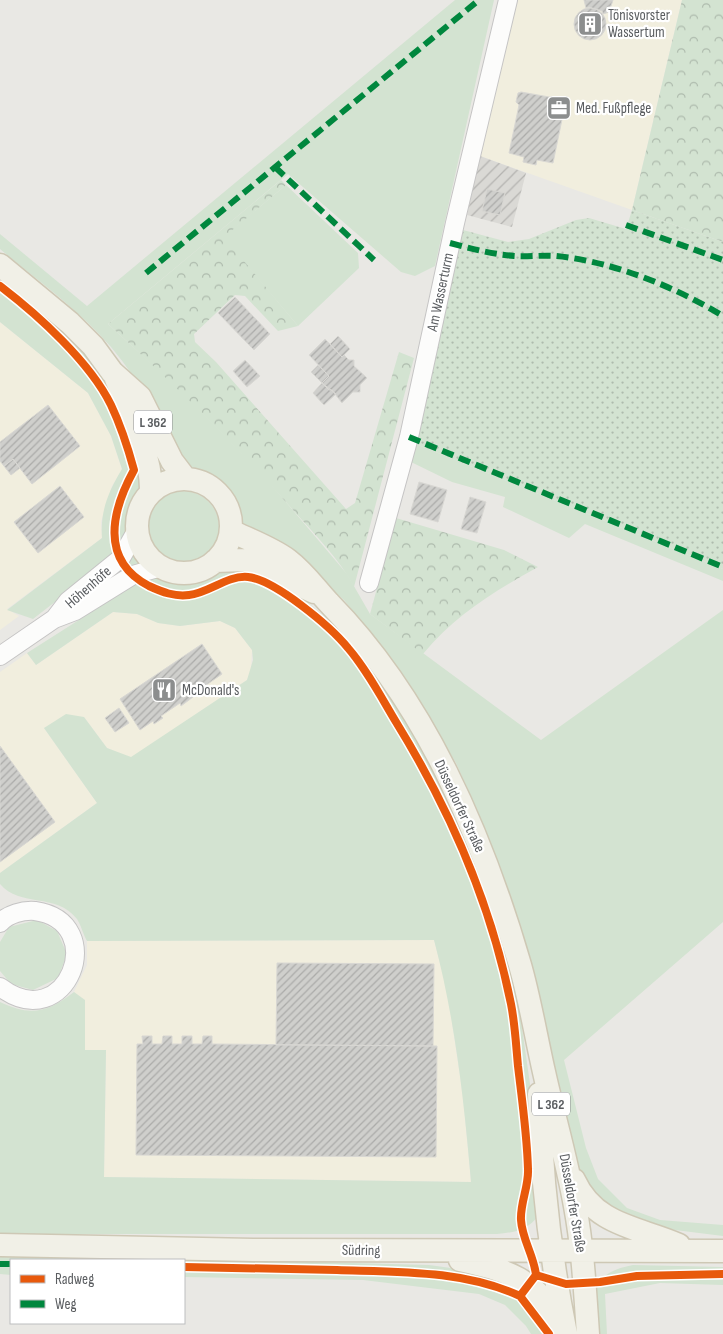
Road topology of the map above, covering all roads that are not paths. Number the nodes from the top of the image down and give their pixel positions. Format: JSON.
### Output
{"nodes":[{"id":1,"x":508,"y":0,"type":"edge"},
{"id":2,"x":0,"y":265,"type":"edge"},
{"id":3,"x":112,"y":372,"type":"junction"},
{"id":4,"x":185,"y":478,"type":"junction"},
{"id":5,"x":151,"y":492,"type":"junction"},
{"id":6,"x":137,"y":530,"type":"junction"},
{"id":7,"x":231,"y":531,"type":"junction"},
{"id":8,"x":215,"y":561,"type":"junction"},
{"id":9,"x":161,"y":567,"type":"junction"},
{"id":10,"x":369,"y":583,"type":"dead end"},
{"id":11,"x":322,"y":595,"type":"junction"},
{"id":12,"x":54,"y":619,"type":"junction"},
{"id":13,"x":0,"y":656,"type":"edge"},
{"id":14,"x":1,"y":921,"type":"edge"},
{"id":15,"x":0,"y":987,"type":"edge"},
{"id":16,"x":538,"y":1046,"type":"junction"},
{"id":17,"x":566,"y":1162,"type":"junction"},
{"id":18,"x":0,"y":1246,"type":"edge"},
{"id":19,"x":552,"y":1250,"type":"junction"},
{"id":20,"x":582,"y":1250,"type":"junction"},
{"id":21,"x":691,"y":1250,"type":"junction"},
{"id":22,"x":422,"y":1251,"type":"junction"},
{"id":23,"x":723,"y":1251,"type":"edge"},
{"id":24,"x":565,"y":1334,"type":"edge"},
{"id":25,"x":588,"y":1334,"type":"edge"}],
"edges":[{"from":1,"to":10,"type":"street","name":"Am Wasserturm"},
{"from":2,"to":3,"type":"main road","number":"L 362"},
{"from":3,"to":4,"type":"main road","number":"L 362"},
{"from":3,"to":5,"type":"main road","number":"L 362"},
{"from":4,"to":5,"type":"main road"},
{"from":4,"to":7,"type":"main road"},
{"from":5,"to":6,"type":"main road"},
{"from":6,"to":9,"type":"main road"},
{"from":6,"to":12,"type":"street","name":"Höhenhöfe"},
{"from":7,"to":8,"type":"main road"},
{"from":7,"to":11,"type":"main road","name":"Düsseldorfer Straße","number":"L 362"},
{"from":8,"to":9,"type":"main road"},
{"from":8,"to":11,"type":"main road","name":"Düsseldorfer Straße","number":"L 362"},
{"from":9,"to":12,"type":"street","name":"Höhenhöfe"},
{"from":11,"to":16,"type":"main road","name":"Düsseldorfer Straße","number":"L 362"},
{"from":12,"to":13,"type":"street","name":"Höhenhöfe"},
{"from":14,"to":15,"type":"street"},
{"from":16,"to":17,"type":"main road","name":"Düsseldorfer Straße","number":"L 362"},
{"from":16,"to":19,"type":"main road","name":"Düsseldorfer Straße","number":"L 362"},
{"from":17,"to":20,"type":"main road","name":"Düsseldorfer Straße","number":"L 362"},
{"from":17,"to":21,"type":"main road"},
{"from":18,"to":22,"type":"main road","name":"Südring"},
{"from":19,"to":20,"type":"main road","name":"Südring"},
{"from":19,"to":22,"type":"main road","name":"Südring"},
{"from":19,"to":24,"type":"main road","name":"Düsseldorfer Straße"},
{"from":20,"to":21,"type":"main road","name":"Südring"},
{"from":20,"to":25,"type":"main road","name":"Düsseldorfer Straße","number":"L 362"},
{"from":21,"to":23,"type":"main road","name":"Südring"},
{"from":22,"to":24,"type":"main road"}]}
